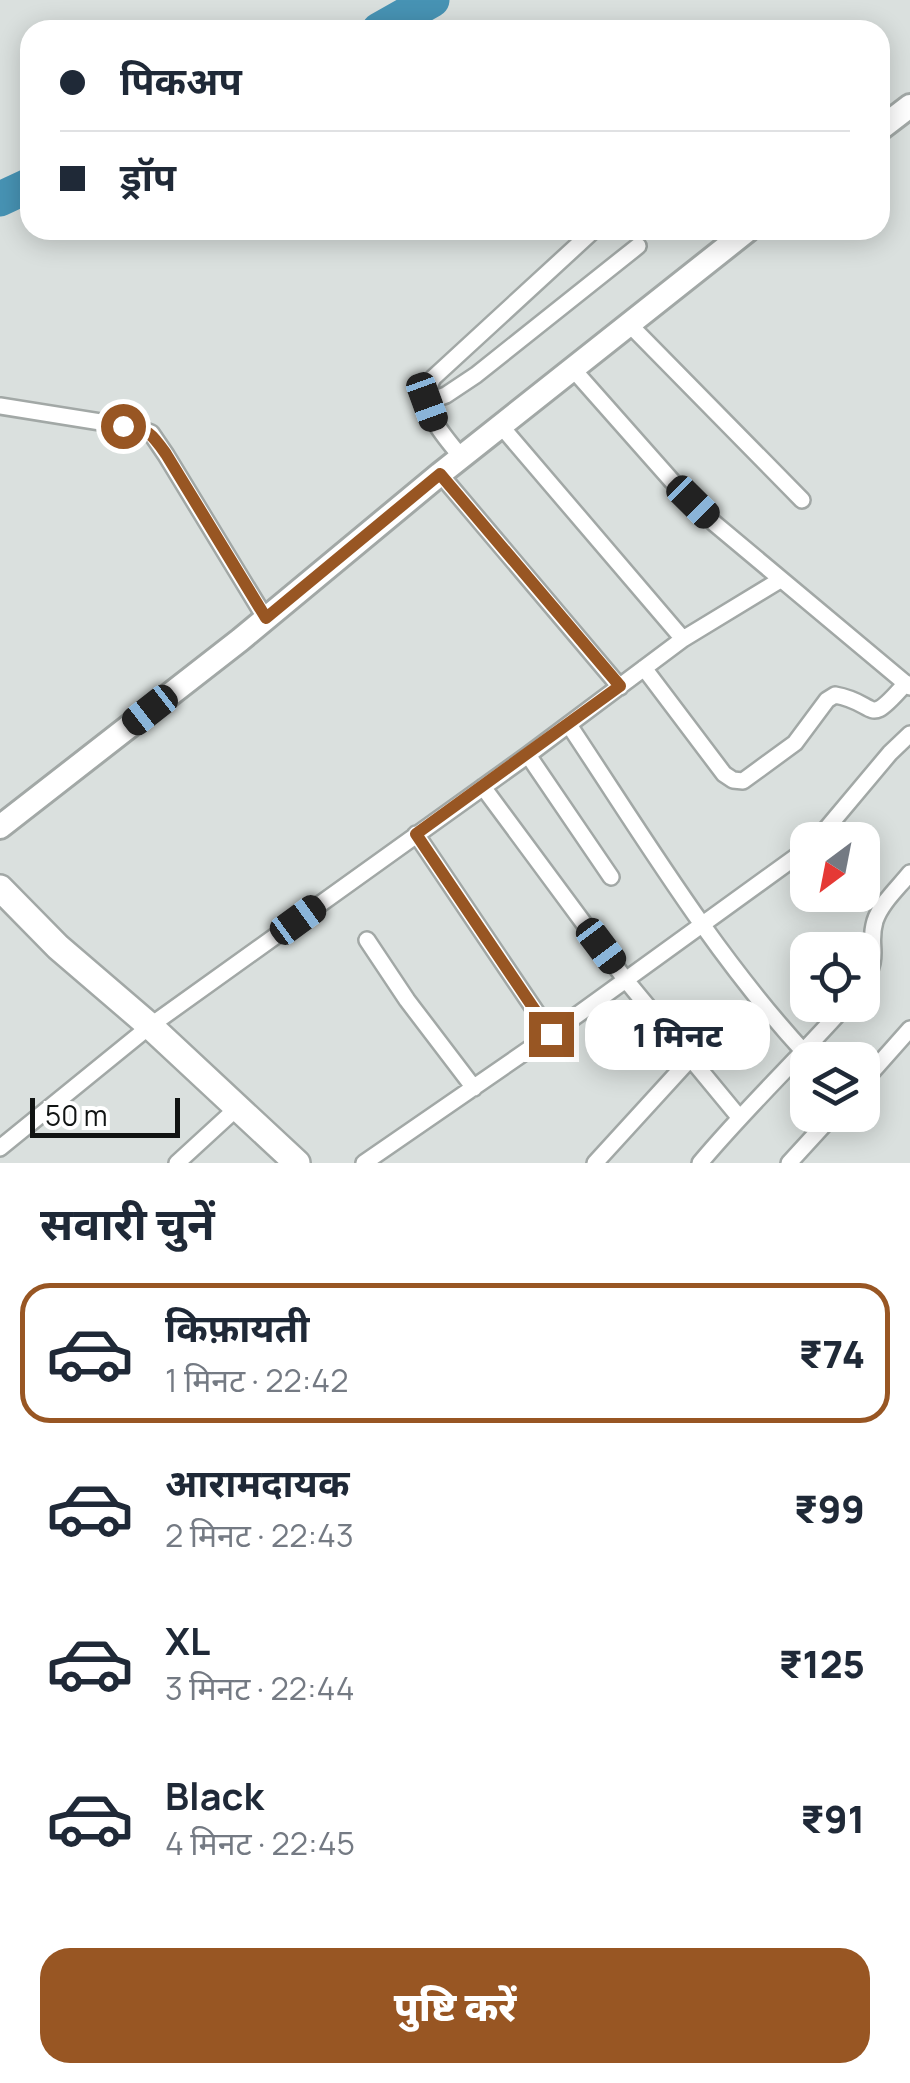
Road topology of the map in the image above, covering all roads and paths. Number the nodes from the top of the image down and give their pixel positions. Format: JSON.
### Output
{"nodes":[{"id":1,"x":910,"y":106,"type":"edge"},
{"id":2,"x":890,"y":121,"type":"edge"},
{"id":3,"x":583,"y":240,"type":"edge"},
{"id":4,"x":735,"y":240,"type":"edge"},
{"id":5,"x":638,"y":246,"type":"dead end"},
{"id":6,"x":629,"y":324,"type":"junction"},
{"id":7,"x":572,"y":368,"type":"junction"},
{"id":8,"x":427,"y":402,"type":"junction"},
{"id":9,"x":0,"y":406,"type":"edge"},
{"id":10,"x":501,"y":426,"type":"junction"},
{"id":11,"x":462,"y":458,"type":"junction"},
{"id":12,"x":440,"y":474,"type":"junction"},
{"id":13,"x":802,"y":500,"type":"dead end"},
{"id":14,"x":780,"y":580,"type":"junction"},
{"id":15,"x":266,"y":618,"type":"junction"},
{"id":16,"x":683,"y":639,"type":"junction"},
{"id":17,"x":644,"y":668,"type":"junction"},
{"id":18,"x":908,"y":685,"type":"edge"},
{"id":19,"x":620,"y":686,"type":"junction"},
{"id":20,"x":568,"y":725,"type":"junction"},
{"id":21,"x":910,"y":734,"type":"edge"},
{"id":22,"x":528,"y":755,"type":"junction"},
{"id":23,"x":482,"y":787,"type":"junction"},
{"id":24,"x":832,"y":822,"type":"edge"},
{"id":25,"x":0,"y":827,"type":"edge"},
{"id":26,"x":416,"y":834,"type":"junction"},
{"id":27,"x":790,"y":861,"type":"edge"},
{"id":28,"x":910,"y":873,"type":"edge"},
{"id":29,"x":611,"y":878,"type":"dead end"},
{"id":30,"x":0,"y":888,"type":"edge"},
{"id":31,"x":703,"y":925,"type":"junction"},
{"id":32,"x":873,"y":932,"type":"edge"},
{"id":33,"x":367,"y":940,"type":"dead end"},
{"id":34,"x":625,"y":978,"type":"junction"},
{"id":35,"x":831,"y":1022,"type":"edge"},
{"id":36,"x":150,"y":1026,"type":"junction"},
{"id":37,"x":910,"y":1028,"type":"edge"},
{"id":38,"x":551,"y":1034,"type":"junction"},
{"id":39,"x":795,"y":1042,"type":"edge"},
{"id":40,"x":813,"y":1042,"type":"edge"},
{"id":41,"x":904,"y":1049,"type":"edge"},
{"id":42,"x":691,"y":1058,"type":"junction"},
{"id":43,"x":790,"y":1066,"type":"edge"},
{"id":44,"x":880,"y":1068,"type":"edge"},
{"id":45,"x":474,"y":1088,"type":"junction"},
{"id":46,"x":237,"y":1108,"type":"junction"},
{"id":47,"x":740,"y":1116,"type":"junction"},
{"id":48,"x":817,"y":1132,"type":"edge"},
{"id":49,"x":0,"y":1148,"type":"edge"},
{"id":50,"x":177,"y":1163,"type":"edge"},
{"id":51,"x":298,"y":1163,"type":"edge"},
{"id":52,"x":364,"y":1163,"type":"edge"},
{"id":53,"x":595,"y":1163,"type":"edge"},
{"id":54,"x":700,"y":1163,"type":"edge"},
{"id":55,"x":788,"y":1163,"type":"edge"}],
"edges":[{"from":1,"to":2,"type":"street"},
{"from":3,"to":8,"type":"street"},
{"from":4,"to":6,"type":"street"},
{"from":5,"to":8,"type":"street"},
{"from":6,"to":7,"type":"street"},
{"from":6,"to":13,"type":"street"},
{"from":7,"to":10,"type":"street"},
{"from":7,"to":14,"type":"street"},
{"from":8,"to":11,"type":"street"},
{"from":9,"to":15,"type":"street"},
{"from":10,"to":11,"type":"street"},
{"from":10,"to":16,"type":"street"},
{"from":11,"to":12,"type":"street"},
{"from":12,"to":15,"type":"street"},
{"from":12,"to":19,"type":"street"},
{"from":14,"to":16,"type":"street"},
{"from":14,"to":18,"type":"street"},
{"from":15,"to":25,"type":"street"},
{"from":16,"to":17,"type":"street"},
{"from":17,"to":18,"type":"street"},
{"from":17,"to":19,"type":"street"},
{"from":19,"to":20,"type":"street"},
{"from":20,"to":22,"type":"street"},
{"from":20,"to":31,"type":"street"},
{"from":21,"to":24,"type":"street"},
{"from":22,"to":23,"type":"street"},
{"from":22,"to":29,"type":"street"},
{"from":23,"to":26,"type":"street"},
{"from":23,"to":34,"type":"street"},
{"from":26,"to":36,"type":"street"},
{"from":26,"to":38,"type":"street"},
{"from":27,"to":31,"type":"street"},
{"from":28,"to":32,"type":"street"},
{"from":30,"to":36,"type":"main road"},
{"from":31,"to":34,"type":"street"},
{"from":31,"to":39,"type":"street"},
{"from":33,"to":45,"type":"street"},
{"from":34,"to":38,"type":"street"},
{"from":34,"to":42,"type":"street"},
{"from":35,"to":40,"type":"street"},
{"from":36,"to":46,"type":"main road"},
{"from":36,"to":49,"type":"street"},
{"from":37,"to":41,"type":"street"},
{"from":38,"to":45,"type":"street"},
{"from":41,"to":44,"type":"street"},
{"from":42,"to":47,"type":"street"},
{"from":42,"to":53,"type":"street"},
{"from":43,"to":47,"type":"street"},
{"from":45,"to":52,"type":"street"},
{"from":46,"to":50,"type":"street"},
{"from":46,"to":51,"type":"main road"},
{"from":47,"to":54,"type":"street"},
{"from":48,"to":55,"type":"street"}]}
